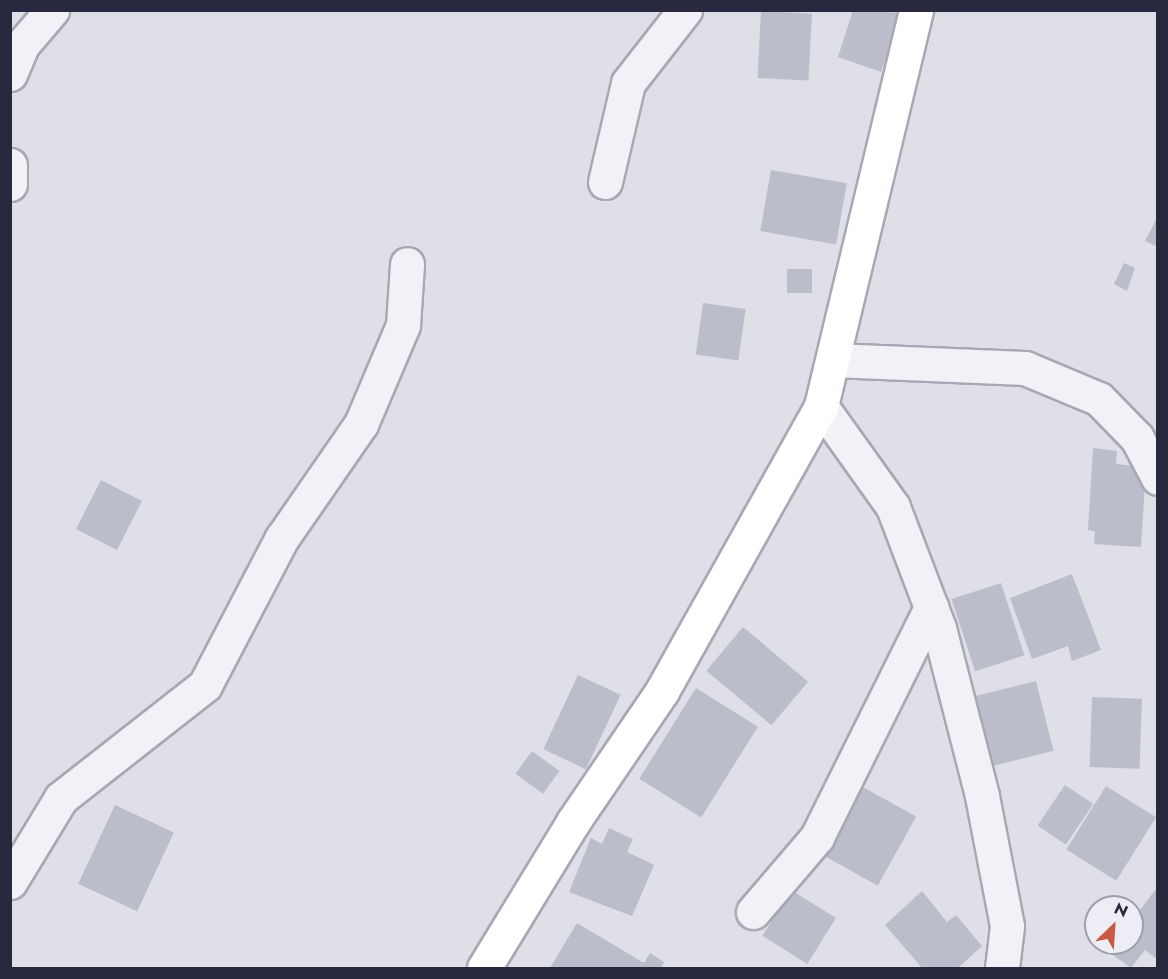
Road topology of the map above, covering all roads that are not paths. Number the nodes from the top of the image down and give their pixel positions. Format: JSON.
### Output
{"nodes":[{"id":1,"x":52,"y":10,"type":"edge"},
{"id":2,"x":686,"y":10,"type":"edge"},
{"id":3,"x":916,"y":10,"type":"edge"},
{"id":4,"x":10,"y":75,"type":"edge"},
{"id":5,"x":10,"y":165,"type":"edge"},
{"id":6,"x":605,"y":183,"type":"dead end"},
{"id":7,"x":10,"y":184,"type":"edge"},
{"id":8,"x":407,"y":264,"type":"dead end"},
{"id":9,"x":833,"y":360,"type":"junction"},
{"id":10,"x":821,"y":406,"type":"junction"},
{"id":11,"x":1158,"y":478,"type":"edge"},
{"id":12,"x":931,"y":607,"type":"junction"},
{"id":13,"x":10,"y":882,"type":"edge"},
{"id":14,"x":753,"y":912,"type":"dead end"},
{"id":15,"x":493,"y":966,"type":"edge"},
{"id":16,"x":1002,"y":969,"type":"edge"}],
"edges":[{"from":1,"to":4,"type":"street"},
{"from":2,"to":6,"type":"street"},
{"from":3,"to":9,"type":"street"},
{"from":5,"to":7,"type":"street"},
{"from":8,"to":13,"type":"street"},
{"from":9,"to":10,"type":"street"},
{"from":9,"to":11,"type":"street"},
{"from":10,"to":12,"type":"street"},
{"from":10,"to":15,"type":"street"},
{"from":12,"to":14,"type":"street"},
{"from":12,"to":16,"type":"street"}]}
